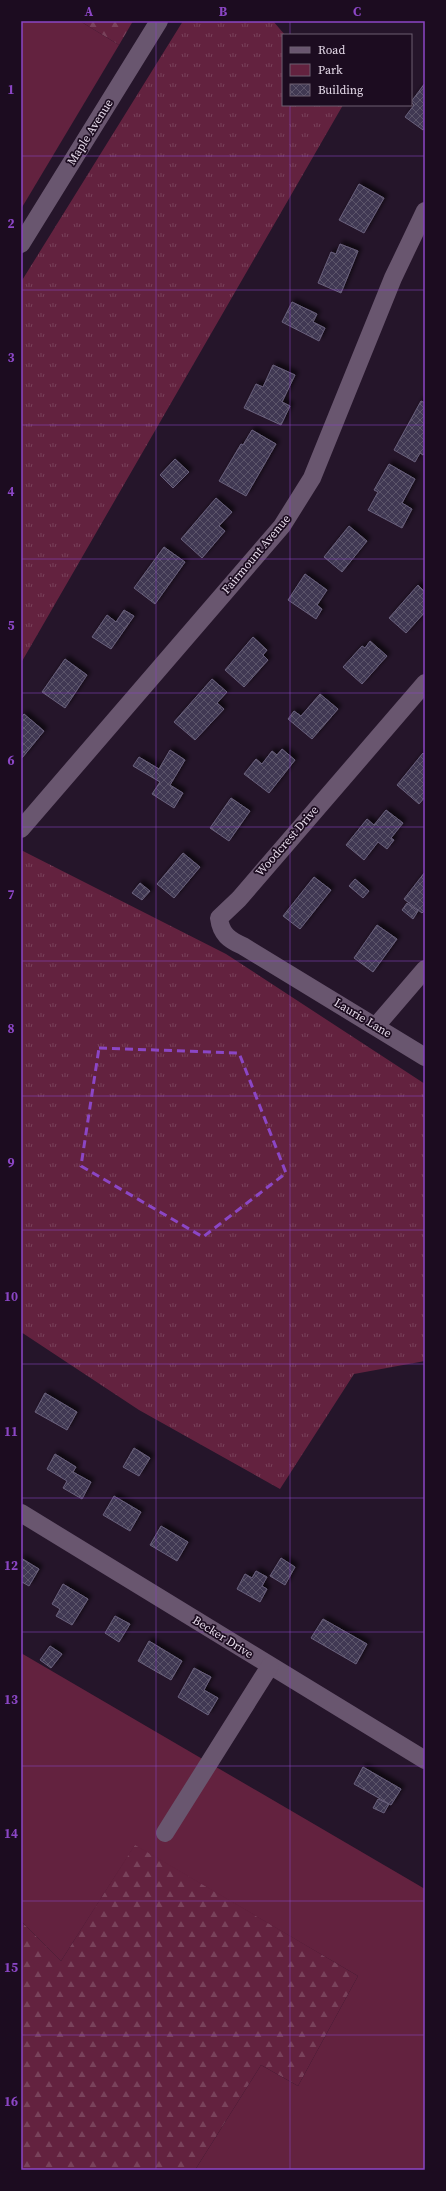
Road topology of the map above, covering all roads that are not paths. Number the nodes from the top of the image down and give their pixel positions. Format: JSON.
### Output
{"nodes":[{"id":1,"x":159,"y":21,"type":"edge"},
{"id":2,"x":425,"y":210,"type":"edge"},
{"id":3,"x":21,"y":244,"type":"edge"},
{"id":4,"x":425,"y":683,"type":"edge"},
{"id":5,"x":21,"y":829,"type":"edge"},
{"id":6,"x":425,"y":969,"type":"edge"},
{"id":7,"x":300,"y":980,"type":"joint"},
{"id":8,"x":376,"y":1026,"type":"junction"},
{"id":9,"x":425,"y":1057,"type":"edge"},
{"id":10,"x":21,"y":1513,"type":"edge"},
{"id":11,"x":270,"y":1666,"type":"junction"},
{"id":12,"x":425,"y":1760,"type":"edge"},
{"id":13,"x":165,"y":1833,"type":"dead end"}],
"edges":[{"from":1,"to":3,"type":"street","name":"Maple Avenue"},
{"from":2,"to":5,"type":"street","name":"Fairmount Avenue"},
{"from":4,"to":7,"type":"street","name":"Woodcrest Drive"},
{"from":6,"to":8,"type":"street"},
{"from":7,"to":8,"type":"street","name":"Laurie Lane"},
{"from":8,"to":9,"type":"street","name":"Laurie Lane"},
{"from":10,"to":11,"type":"street","name":"Becker Drive"},
{"from":11,"to":12,"type":"street","name":"Becker Drive"},
{"from":11,"to":13,"type":"street"}]}
